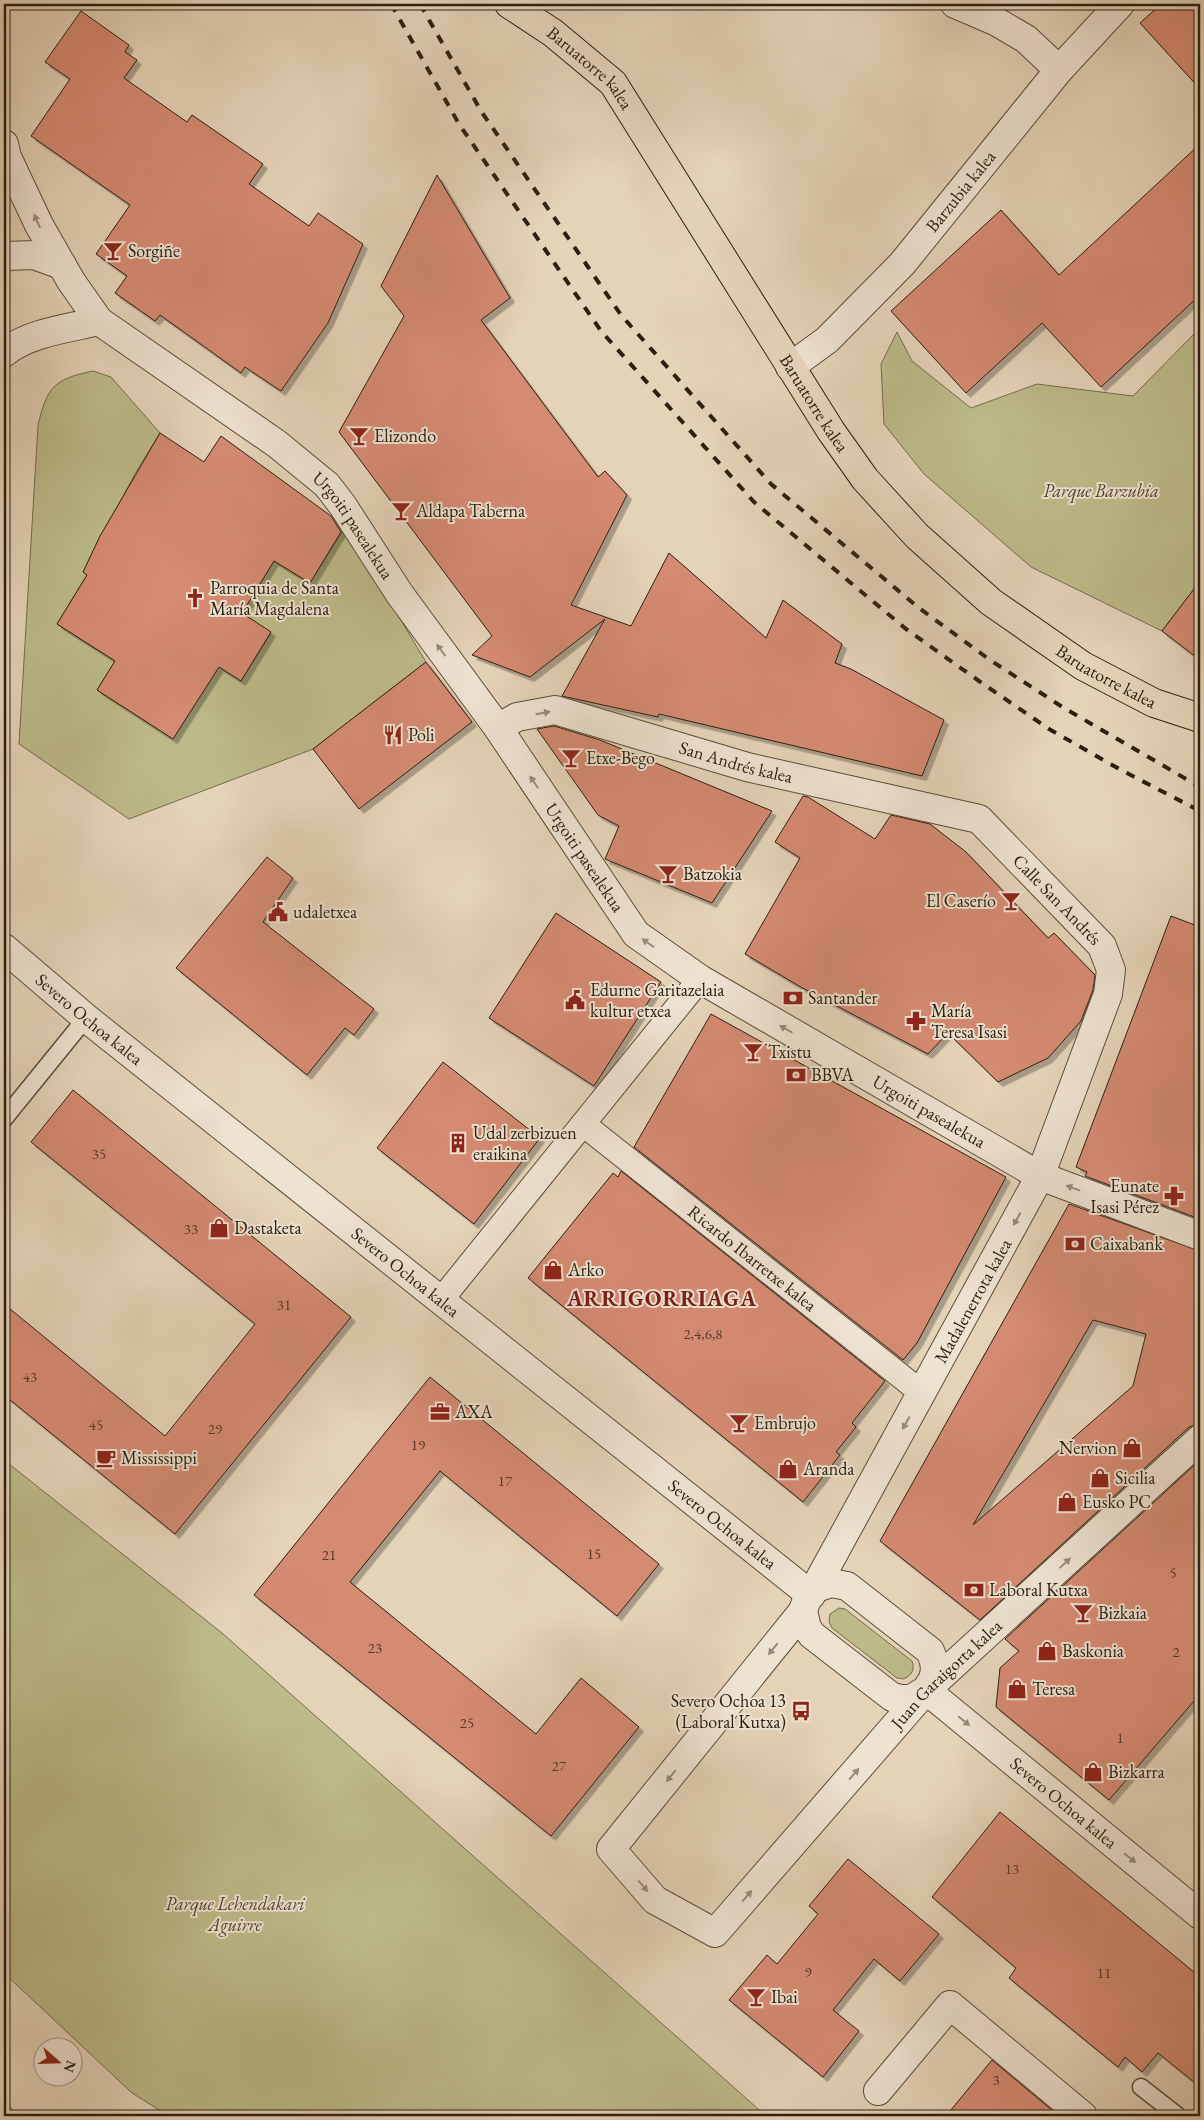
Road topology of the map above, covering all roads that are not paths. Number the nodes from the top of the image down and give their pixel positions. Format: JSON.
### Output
{"nodes":[{"id":1,"x":509,"y":4,"type":"edge"},
{"id":2,"x":955,"y":4,"type":"edge"},
{"id":3,"x":1120,"y":4,"type":"edge"},
{"id":4,"x":1059,"y":70,"type":"junction"},
{"id":5,"x":4,"y":144,"type":"edge"},
{"id":6,"x":4,"y":258,"type":"edge"},
{"id":7,"x":62,"y":265,"type":"junction"},
{"id":8,"x":99,"y":321,"type":"junction"},
{"id":9,"x":4,"y":353,"type":"edge"},
{"id":10,"x":790,"y":366,"type":"junction"},
{"id":11,"x":1200,"y":718,"type":"edge"},
{"id":12,"x":498,"y":728,"type":"junction"},
{"id":13,"x":979,"y":819,"type":"joint"},
{"id":14,"x":4,"y":948,"type":"edge"},
{"id":15,"x":700,"y":979,"type":"junction"},
{"id":16,"x":1108,"y":994,"type":"joint"},
{"id":17,"x":86,"y":1018,"type":"junction"},
{"id":18,"x":4,"y":1119,"type":"edge"},
{"id":19,"x":583,"y":1124,"type":"junction"},
{"id":20,"x":1040,"y":1176,"type":"junction"},
{"id":21,"x":1200,"y":1236,"type":"edge"},
{"id":22,"x":441,"y":1300,"type":"junction"},
{"id":23,"x":922,"y":1393,"type":"junction"},
{"id":24,"x":1200,"y":1439,"type":"edge"},
{"id":25,"x":807,"y":1603,"type":"junction"},
{"id":26,"x":926,"y":1690,"type":"junction"},
{"id":27,"x":1200,"y":1915,"type":"edge"},
{"id":28,"x":1141,"y":2087,"type":"dead end"},
{"id":29,"x":878,"y":2091,"type":"dead end"},
{"id":30,"x":1083,"y":2116,"type":"edge"},
{"id":31,"x":1178,"y":2116,"type":"edge"}],
"edges":[{"from":1,"to":10,"type":"main road","name":"Baruatorre kalea"},
{"from":2,"to":4,"type":"street"},
{"from":3,"to":4,"type":"street","name":"Barzubia kalea"},
{"from":4,"to":10,"type":"street","name":"Barzubia kalea"},
{"from":7,"to":5,"type":"street","one_way":true},
{"from":6,"to":7,"type":"street"},
{"from":7,"to":8,"type":"street"},
{"from":8,"to":9,"type":"street"},
{"from":12,"to":8,"type":"street","name":"Urgoiti pasealekua","one_way":true},
{"from":10,"to":11,"type":"main road","name":"Baruatorre kalea"},
{"from":12,"to":13,"type":"street","name":"San Andrés kalea","one_way":true},
{"from":15,"to":12,"type":"street","name":"Urgoiti pasealekua","one_way":true},
{"from":13,"to":16,"type":"street","name":"Calle San Andrés"},
{"from":14,"to":17,"type":"street","name":"Severo Ochoa kalea"},
{"from":15,"to":19,"type":"street"},
{"from":20,"to":15,"type":"street","name":"Urgoiti pasealekua","one_way":true},
{"from":16,"to":20,"type":"street","name":"Madalenerrota kalea"},
{"from":17,"to":18,"type":"lane"},
{"from":17,"to":22,"type":"street","name":"Severo Ochoa kalea"},
{"from":19,"to":22,"type":"street"},
{"from":19,"to":23,"type":"street","name":"Ricardo Ibarretxe kalea"},
{"from":21,"to":20,"type":"street","name":"Urgoiti pasealekua","one_way":true},
{"from":20,"to":23,"type":"street","name":"Madalenerrota kalea","one_way":true},
{"from":22,"to":25,"type":"street","name":"Severo Ochoa kalea"},
{"from":23,"to":25,"type":"street","name":"Madalenerrota kalea","one_way":true},
{"from":26,"to":24,"type":"street","name":"Juan Garaigorta kalea","one_way":true},
{"from":25,"to":26,"type":"street"},
{"from":25,"to":26,"type":"street"},
{"from":25,"to":26,"type":"street","name":"Juan Garaigorta kalea","one_way":true},
{"from":26,"to":27,"type":"street","name":"Severo Ochoa kalea","one_way":true},
{"from":28,"to":31,"type":"lane"},
{"from":29,"to":30,"type":"street"}]}
